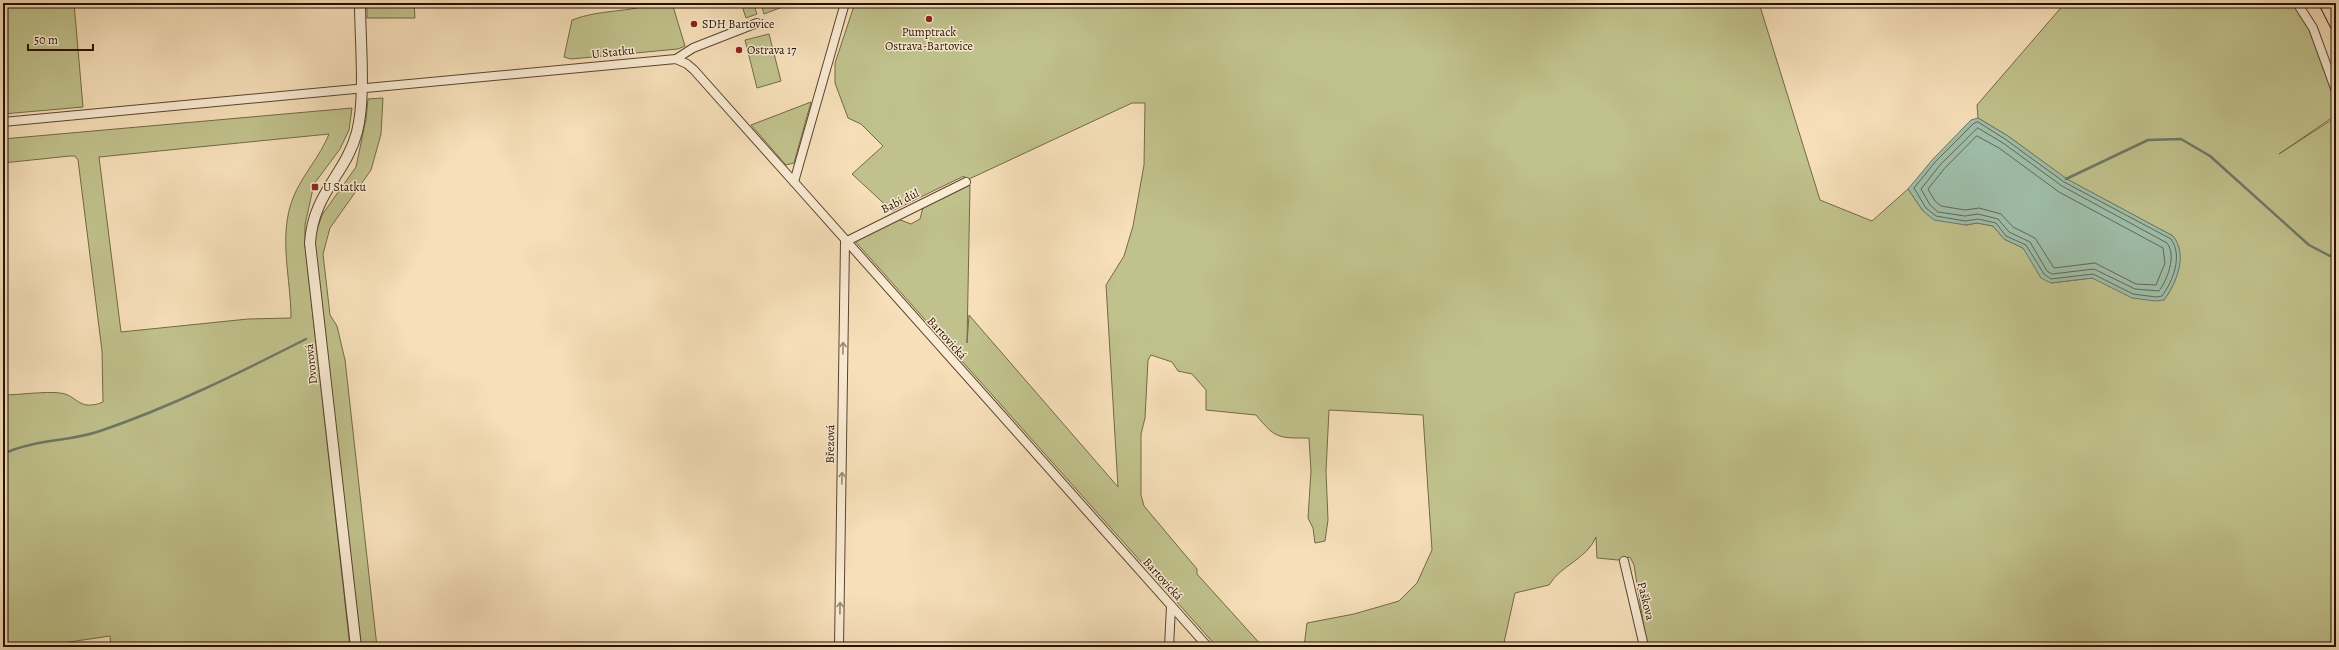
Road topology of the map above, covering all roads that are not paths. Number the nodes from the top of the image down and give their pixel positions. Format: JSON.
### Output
{"nodes":[{"id":1,"x":360,"y":3,"type":"edge"},
{"id":2,"x":846,"y":3,"type":"edge"},
{"id":3,"x":2297,"y":3,"type":"edge"},
{"id":4,"x":2326,"y":3,"type":"edge"},
{"id":5,"x":757,"y":23,"type":"dead end"},
{"id":6,"x":2336,"y":23,"type":"edge"},
{"id":7,"x":676,"y":60,"type":"junction"},
{"id":8,"x":360,"y":88,"type":"junction"},
{"id":9,"x":2336,"y":91,"type":"edge"},
{"id":10,"x":3,"y":122,"type":"edge"},
{"id":11,"x":794,"y":182,"type":"junction"},
{"id":12,"x":966,"y":182,"type":"dead end"},
{"id":13,"x":845,"y":242,"type":"junction"},
{"id":14,"x":1624,"y":560,"type":"dead end"},
{"id":15,"x":1171,"y":606,"type":"junction"},
{"id":16,"x":356,"y":647,"type":"edge"},
{"id":17,"x":839,"y":647,"type":"edge"},
{"id":18,"x":1170,"y":647,"type":"edge"},
{"id":19,"x":1208,"y":647,"type":"edge"},
{"id":20,"x":1643,"y":647,"type":"edge"}],
"edges":[{"from":1,"to":8,"type":"street","name":"Dvorová"},
{"from":2,"to":11,"type":"street"},
{"from":3,"to":9,"type":"street"},
{"from":4,"to":6,"type":"highway"},
{"from":5,"to":7,"type":"street"},
{"from":7,"to":8,"type":"street","name":"U Statku"},
{"from":7,"to":11,"type":"street"},
{"from":8,"to":10,"type":"street","name":"U Statku"},
{"from":8,"to":16,"type":"street","name":"Dvorová"},
{"from":11,"to":13,"type":"street","name":"Bartovická"},
{"from":12,"to":13,"type":"street","name":"Babí důl"},
{"from":13,"to":15,"type":"street","name":"Bartovická"},
{"from":17,"to":13,"type":"street","name":"Březová","one_way":true},
{"from":14,"to":20,"type":"street","name":"Paškova"},
{"from":15,"to":18,"type":"street"},
{"from":15,"to":19,"type":"street","name":"Bartovická"}]}
